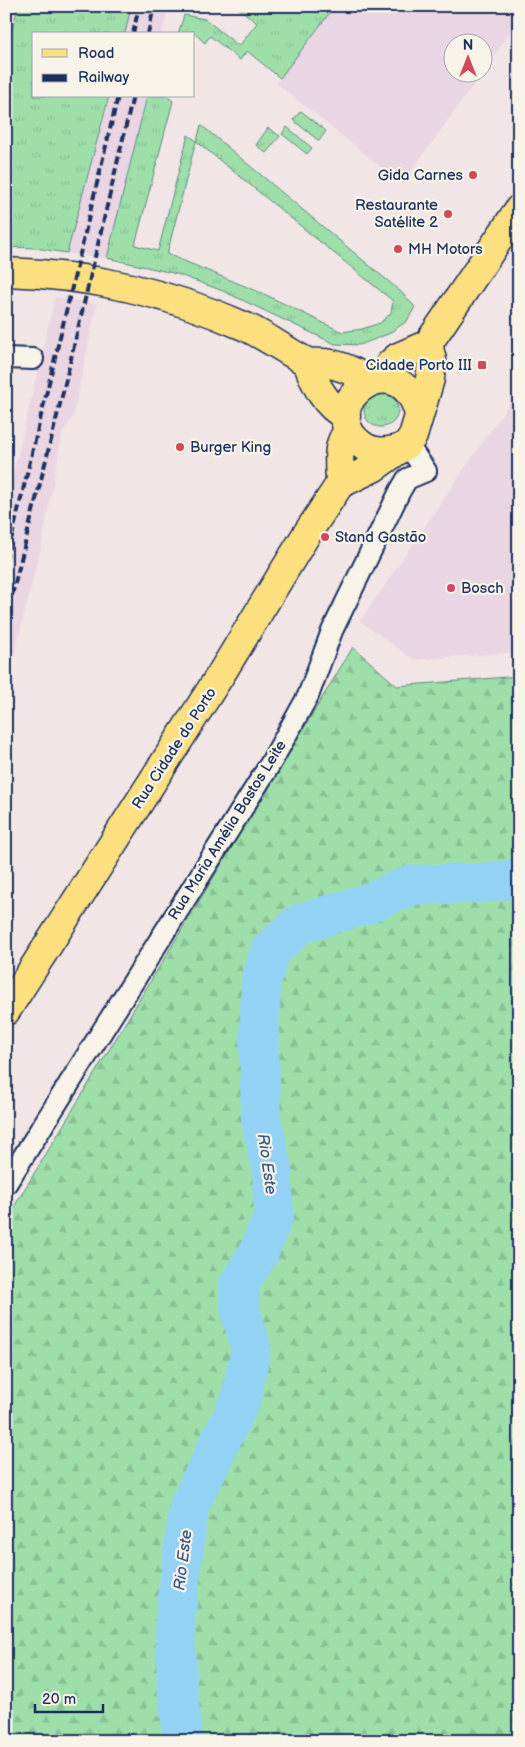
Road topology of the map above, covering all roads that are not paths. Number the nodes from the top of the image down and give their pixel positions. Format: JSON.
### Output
{"nodes":[{"id":1,"x":519,"y":209,"type":"edge"},
{"id":2,"x":6,"y":272,"type":"edge"},
{"id":3,"x":428,"y":344,"type":"junction"},
{"id":4,"x":6,"y":358,"type":"edge"},
{"id":5,"x":33,"y":359,"type":"dead end"},
{"id":6,"x":307,"y":362,"type":"junction"},
{"id":7,"x":376,"y":381,"type":"junction"},
{"id":8,"x":420,"y":414,"type":"junction"},
{"id":9,"x":348,"y":423,"type":"junction"},
{"id":10,"x":402,"y":447,"type":"junction"},
{"id":11,"x":340,"y":484,"type":"junction"},
{"id":12,"x":6,"y":1011,"type":"edge"},
{"id":13,"x":6,"y":1184,"type":"edge"}],
"edges":[{"from":1,"to":3,"type":"main road"},
{"from":2,"to":6,"type":"main road"},
{"from":3,"to":7,"type":"main road"},
{"from":3,"to":8,"type":"main road"},
{"from":4,"to":5,"type":"street"},
{"from":6,"to":7,"type":"main road"},
{"from":6,"to":9,"type":"main road"},
{"from":7,"to":8,"type":"main road"},
{"from":7,"to":9,"type":"main road"},
{"from":8,"to":10,"type":"main road"},
{"from":9,"to":10,"type":"main road"},
{"from":9,"to":11,"type":"main road"},
{"from":10,"to":11,"type":"main road"},
{"from":10,"to":13,"type":"street","name":"Rua Maria Amélia Bastos Leite"},
{"from":11,"to":12,"type":"main road","name":"Rua Cidade do Porto"}]}
